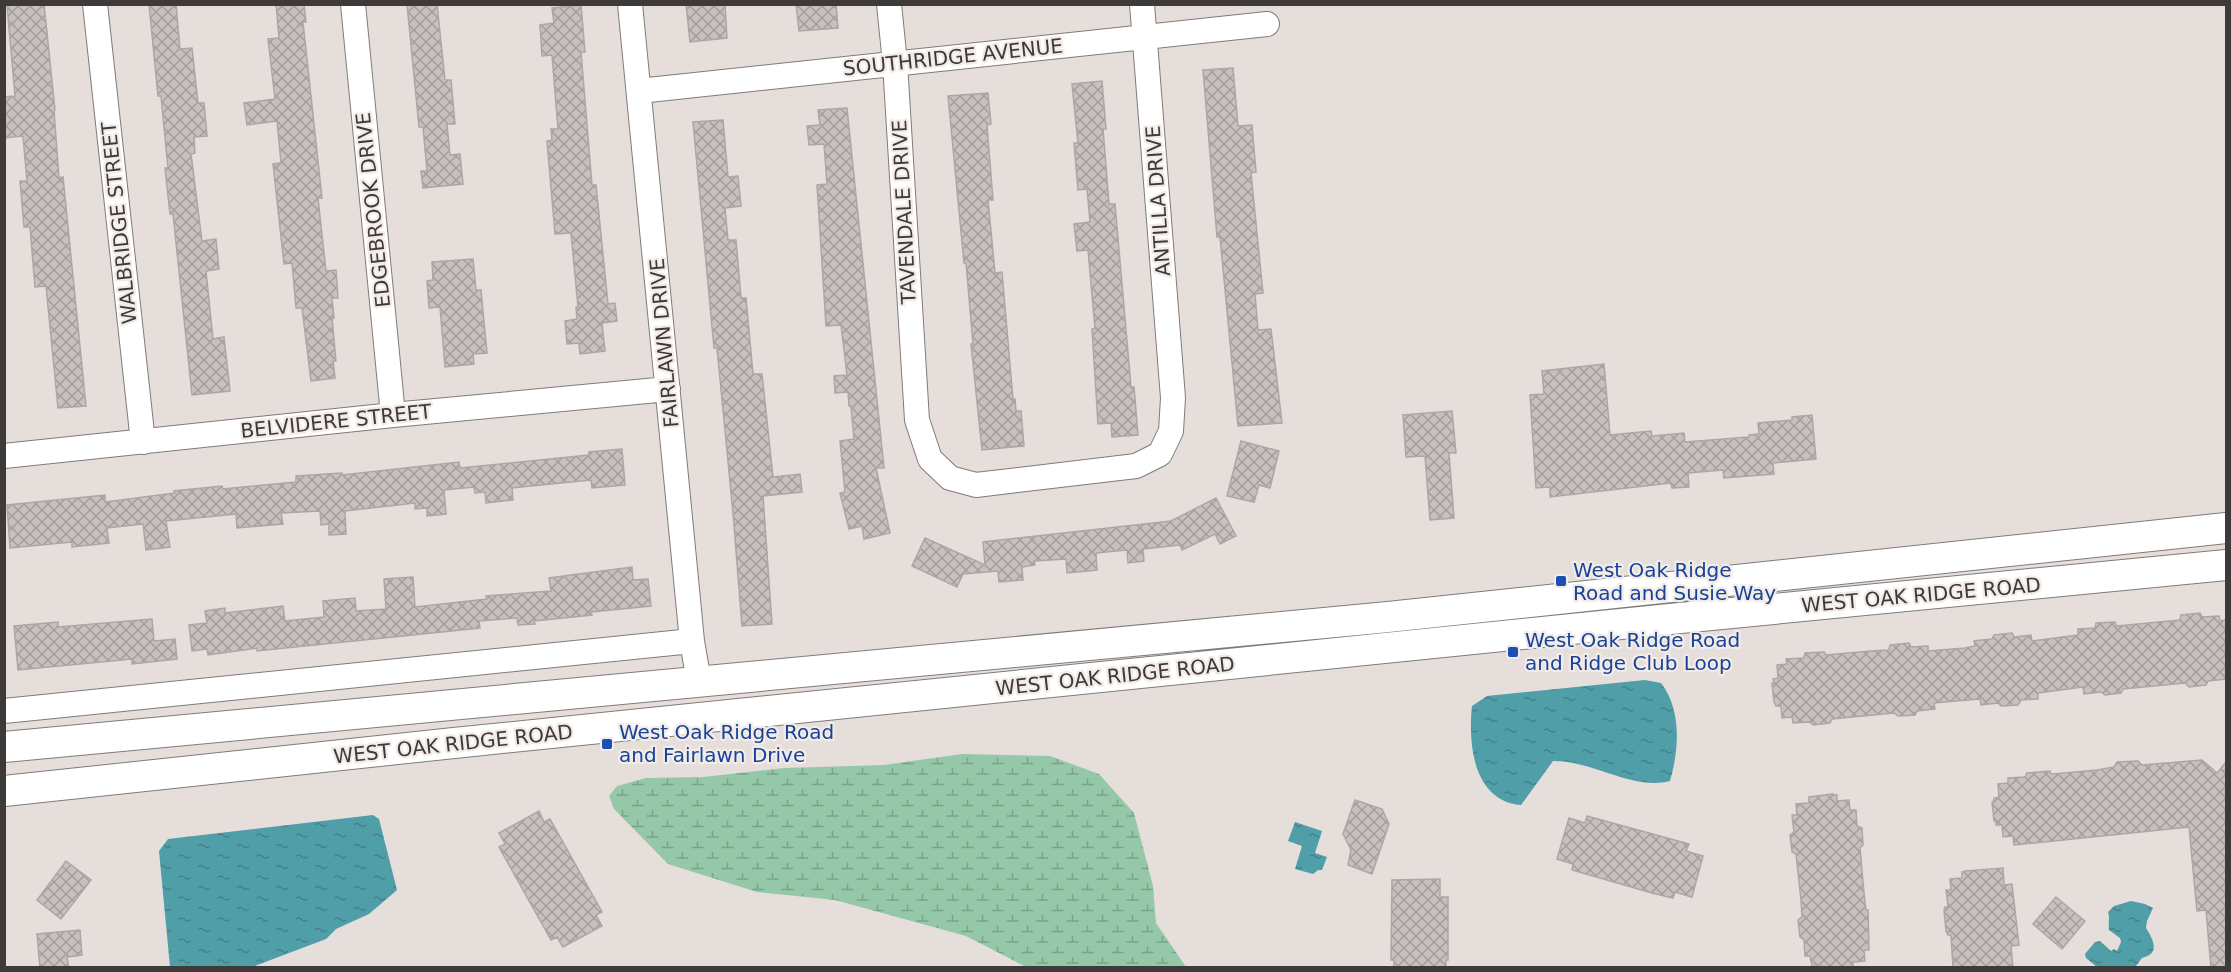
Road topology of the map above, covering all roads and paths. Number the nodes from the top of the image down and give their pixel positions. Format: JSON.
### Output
{"nodes":[{"id":1,"x":95,"y":4,"type":"edge"},
{"id":2,"x":353,"y":4,"type":"edge"},
{"id":3,"x":630,"y":4,"type":"edge"},
{"id":4,"x":889,"y":4,"type":"edge"},
{"id":5,"x":1142,"y":4,"type":"edge"},
{"id":6,"x":1267,"y":24,"type":"dead end"},
{"id":7,"x":1145,"y":36,"type":"junction"},
{"id":8,"x":895,"y":63,"type":"junction"},
{"id":9,"x":639,"y":91,"type":"junction"},
{"id":10,"x":668,"y":389,"type":"junction"},
{"id":11,"x":393,"y":415,"type":"junction"},
{"id":12,"x":917,"y":420,"type":"joint"},
{"id":13,"x":143,"y":442,"type":"junction"},
{"id":14,"x":4,"y":456,"type":"edge"},
{"id":15,"x":2226,"y":528,"type":"edge"},
{"id":16,"x":2226,"y":565,"type":"edge"},
{"id":17,"x":1388,"y":617,"type":"junction"},
{"id":18,"x":692,"y":641,"type":"junction"},
{"id":19,"x":1392,"y":648,"type":"junction"},
{"id":20,"x":699,"y":682,"type":"junction"},
{"id":21,"x":4,"y":711,"type":"edge"},
{"id":22,"x":454,"y":743,"type":"junction"},
{"id":23,"x":4,"y":747,"type":"edge"},
{"id":24,"x":4,"y":791,"type":"edge"}],
"edges":[{"from":1,"to":13,"type":"street","name":"WALBRIDGE STREET"},
{"from":2,"to":11,"type":"street","name":"EDGEBROOK DRIVE"},
{"from":3,"to":9,"type":"street","name":"FAIRLAWN DRIVE"},
{"from":4,"to":8,"type":"street","name":"TAVENDALE DRIVE"},
{"from":5,"to":7,"type":"street","name":"ANTILLA DRIVE"},
{"from":6,"to":7,"type":"street","name":"SOUTHRIDGE AVENUE"},
{"from":7,"to":8,"type":"street","name":"SOUTHRIDGE AVENUE"},
{"from":7,"to":12,"type":"street","name":"ANTILLA DRIVE"},
{"from":8,"to":9,"type":"street","name":"SOUTHRIDGE AVENUE"},
{"from":8,"to":12,"type":"street","name":"TAVENDALE DRIVE"},
{"from":9,"to":10,"type":"street","name":"FAIRLAWN DRIVE"},
{"from":10,"to":11,"type":"street","name":"BELVIDERE STREET"},
{"from":10,"to":18,"type":"street","name":"FAIRLAWN DRIVE"},
{"from":11,"to":13,"type":"street","name":"BELVIDERE STREET"},
{"from":13,"to":14,"type":"street","name":"BELVIDERE STREET"},
{"from":15,"to":17,"type":"street","name":"WEST OAK RIDGE ROAD"},
{"from":16,"to":19,"type":"street","name":"WEST OAK RIDGE ROAD"},
{"from":17,"to":19,"type":"street"},
{"from":17,"to":20,"type":"street","name":"WEST OAK RIDGE ROAD"},
{"from":18,"to":20,"type":"street","name":"FAIRLAWN DRIVE"},
{"from":18,"to":21,"type":"street"},
{"from":19,"to":22,"type":"street","name":"WEST OAK RIDGE ROAD"},
{"from":20,"to":22,"type":"street"},
{"from":20,"to":23,"type":"street","name":"WEST OAK RIDGE ROAD"},
{"from":22,"to":24,"type":"street","name":"WEST OAK RIDGE ROAD"}]}
